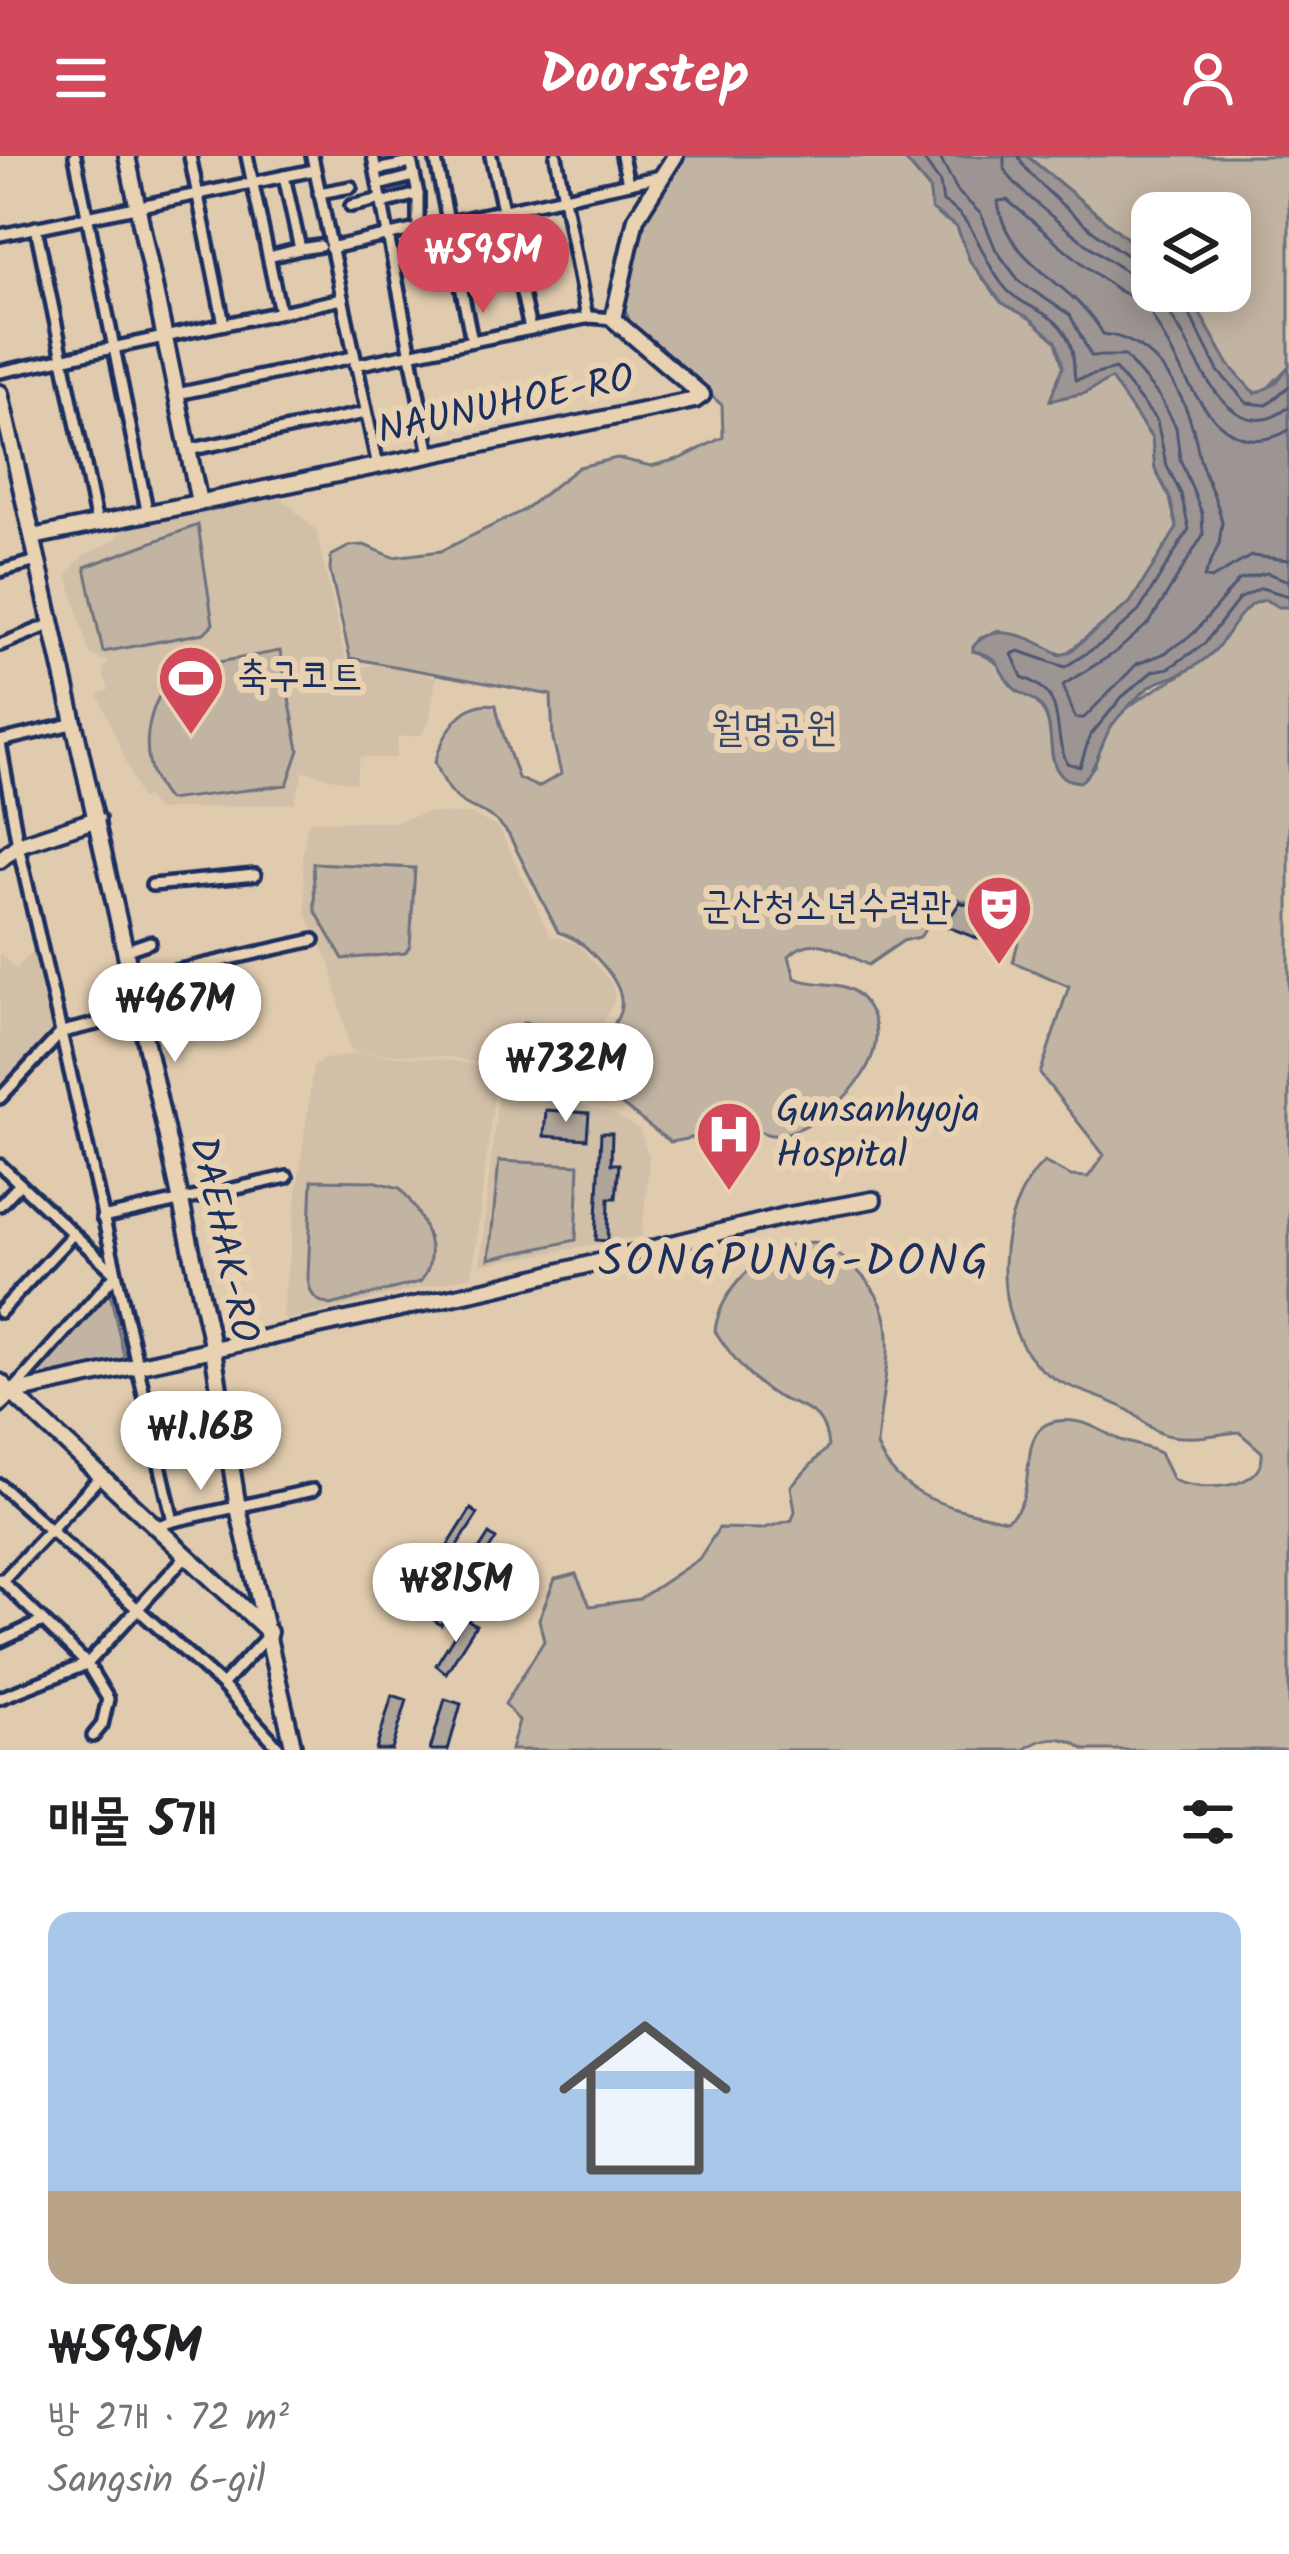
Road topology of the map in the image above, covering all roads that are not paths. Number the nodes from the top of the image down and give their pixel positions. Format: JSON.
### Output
{"nodes":[{"id":1,"x":75,"y":156,"type":"edge"},
{"id":2,"x":127,"y":156,"type":"edge"},
{"id":3,"x":190,"y":156,"type":"edge"},
{"id":4,"x":248,"y":156,"type":"edge"},
{"id":5,"x":312,"y":156,"type":"edge"},
{"id":6,"x":373,"y":156,"type":"edge"},
{"id":7,"x":435,"y":156,"type":"edge"},
{"id":8,"x":491,"y":156,"type":"edge"},
{"id":9,"x":556,"y":156,"type":"edge"},
{"id":10,"x":622,"y":156,"type":"edge"},
{"id":11,"x":675,"y":156,"type":"edge"},
{"id":12,"x":411,"y":159,"type":"edge"},
{"id":13,"x":314,"y":170,"type":"junction"},
{"id":14,"x":376,"y":170,"type":"junction"},
{"id":15,"x":666,"y":175,"type":"junction"},
{"id":16,"x":284,"y":176,"type":"junction"},
{"id":17,"x":414,"y":176,"type":"junction"},
{"id":18,"x":253,"y":183,"type":"junction"},
{"id":19,"x":628,"y":183,"type":"junction"},
{"id":20,"x":380,"y":185,"type":"junction"},
{"id":21,"x":351,"y":187,"type":"dead end"},
{"id":22,"x":319,"y":193,"type":"junction"},
{"id":23,"x":199,"y":194,"type":"junction"},
{"id":24,"x":418,"y":194,"type":"junction"},
{"id":25,"x":564,"y":197,"type":"junction"},
{"id":26,"x":383,"y":201,"type":"junction"},
{"id":27,"x":138,"y":206,"type":"junction"},
{"id":28,"x":351,"y":206,"type":"dead end"},
{"id":29,"x":504,"y":211,"type":"junction"},
{"id":30,"x":87,"y":217,"type":"junction"},
{"id":31,"x":446,"y":223,"type":"junction"},
{"id":32,"x":35,"y":227,"type":"junction"},
{"id":33,"x":418,"y":229,"type":"junction"},
{"id":34,"x":0,"y":235,"type":"edge"},
{"id":35,"x":390,"y":235,"type":"junction"},
{"id":36,"x":325,"y":246,"type":"junction"},
{"id":37,"x":300,"y":249,"type":"junction"},
{"id":38,"x":268,"y":257,"type":"junction"},
{"id":39,"x":341,"y":299,"type":"junction"},
{"id":40,"x":280,"y":312,"type":"junction"},
{"id":41,"x":587,"y":318,"type":"junction"},
{"id":42,"x":613,"y":319,"type":"junction"},
{"id":43,"x":224,"y":324,"type":"junction"},
{"id":44,"x":530,"y":329,"type":"junction"},
{"id":45,"x":165,"y":338,"type":"junction"},
{"id":46,"x":472,"y":341,"type":"junction"},
{"id":47,"x":116,"y":347,"type":"junction"},
{"id":48,"x":413,"y":353,"type":"junction"},
{"id":49,"x":62,"y":358,"type":"junction"},
{"id":50,"x":354,"y":361,"type":"junction"},
{"id":51,"x":0,"y":372,"type":"edge"},
{"id":52,"x":0,"y":393,"type":"edge"},
{"id":53,"x":176,"y":394,"type":"junction"},
{"id":54,"x":365,"y":412,"type":"junction"},
{"id":55,"x":188,"y":450,"type":"junction"},
{"id":56,"x":430,"y":455,"type":"junction"},
{"id":57,"x":378,"y":466,"type":"junction"},
{"id":58,"x":199,"y":502,"type":"junction"},
{"id":59,"x":148,"y":514,"type":"junction"},
{"id":60,"x":97,"y":524,"type":"junction"},
{"id":61,"x":33,"y":537,"type":"junction"},
{"id":62,"x":38,"y":562,"type":"junction"},
{"id":63,"x":0,"y":571,"type":"edge"},
{"id":64,"x":52,"y":624,"type":"junction"},
{"id":65,"x":0,"y":645,"type":"edge"},
{"id":66,"x":76,"y":723,"type":"junction"},
{"id":67,"x":0,"y":742,"type":"edge"},
{"id":68,"x":97,"y":819,"type":"junction"},
{"id":69,"x":18,"y":845,"type":"junction"},
{"id":70,"x":0,"y":860,"type":"edge"},
{"id":71,"x":255,"y":874,"type":"dead end"},
{"id":72,"x":152,"y":885,"type":"dead end"},
{"id":73,"x":314,"y":940,"type":"dead end"},
{"id":74,"x":150,"y":942,"type":"dead end"},
{"id":75,"x":124,"y":951,"type":"junction"},
{"id":76,"x":131,"y":980,"type":"junction"},
{"id":77,"x":173,"y":1006,"type":"dead end"},
{"id":78,"x":138,"y":1014,"type":"junction"},
{"id":79,"x":62,"y":1032,"type":"junction"},
{"id":80,"x":0,"y":1098,"type":"edge"},
{"id":81,"x":0,"y":1166,"type":"edge"},
{"id":82,"x":287,"y":1177,"type":"dead end"},
{"id":83,"x":20,"y":1184,"type":"junction"},
{"id":84,"x":180,"y":1200,"type":"junction"},
{"id":85,"x":873,"y":1201,"type":"dead end"},
{"id":86,"x":0,"y":1204,"type":"edge"},
{"id":87,"x":102,"y":1218,"type":"junction"},
{"id":88,"x":73,"y":1234,"type":"junction"},
{"id":89,"x":116,"y":1274,"type":"junction"},
{"id":90,"x":0,"y":1312,"type":"edge"},
{"id":91,"x":213,"y":1351,"type":"junction"},
{"id":92,"x":135,"y":1367,"type":"junction"},
{"id":93,"x":4,"y":1393,"type":"edge"},
{"id":94,"x":100,"y":1476,"type":"junction"},
{"id":95,"x":0,"y":1485,"type":"edge"},
{"id":96,"x":313,"y":1490,"type":"dead end"},
{"id":97,"x":238,"y":1508,"type":"junction"},
{"id":98,"x":173,"y":1521,"type":"junction"},
{"id":99,"x":155,"y":1527,"type":"junction"},
{"id":100,"x":51,"y":1531,"type":"junction"},
{"id":101,"x":186,"y":1556,"type":"junction"},
{"id":102,"x":1,"y":1580,"type":"edge"},
{"id":103,"x":258,"y":1585,"type":"junction"},
{"id":104,"x":231,"y":1598,"type":"junction"},
{"id":105,"x":138,"y":1608,"type":"junction"},
{"id":106,"x":43,"y":1621,"type":"junction"},
{"id":107,"x":270,"y":1633,"type":"junction"},
{"id":108,"x":0,"y":1641,"type":"edge"},
{"id":109,"x":87,"y":1664,"type":"junction"},
{"id":110,"x":222,"y":1685,"type":"junction"},
{"id":111,"x":0,"y":1698,"type":"edge"},
{"id":112,"x":93,"y":1736,"type":"dead end"},
{"id":113,"x":281,"y":1750,"type":"edge"},
{"id":114,"x":294,"y":1750,"type":"edge"}],
"edges":[{"from":1,"to":30,"type":"street"},
{"from":2,"to":27,"type":"street"},
{"from":3,"to":23,"type":"street"},
{"from":4,"to":18,"type":"street"},
{"from":5,"to":13,"type":"street"},
{"from":6,"to":14,"type":"street"},
{"from":7,"to":31,"type":"street"},
{"from":8,"to":29,"type":"street"},
{"from":9,"to":25,"type":"street"},
{"from":10,"to":19,"type":"street"},
{"from":11,"to":15,"type":"street","name":"NAUNUHOE-RO"},
{"from":12,"to":14,"type":"street"},
{"from":12,"to":17,"type":"street"},
{"from":13,"to":16,"type":"street"},
{"from":13,"to":22,"type":"street"},
{"from":14,"to":20,"type":"street"},
{"from":15,"to":19,"type":"street"},
{"from":15,"to":42,"type":"street","name":"NAUNUHOE-RO"},
{"from":16,"to":18,"type":"street"},
{"from":16,"to":37,"type":"street"},
{"from":17,"to":20,"type":"street"},
{"from":17,"to":24,"type":"street"},
{"from":18,"to":23,"type":"street"},
{"from":18,"to":38,"type":"street"},
{"from":19,"to":25,"type":"street"},
{"from":20,"to":26,"type":"street"},
{"from":21,"to":22,"type":"street"},
{"from":22,"to":36,"type":"street"},
{"from":23,"to":27,"type":"street"},
{"from":23,"to":43,"type":"street"},
{"from":24,"to":26,"type":"street"},
{"from":24,"to":33,"type":"street"},
{"from":25,"to":29,"type":"street"},
{"from":25,"to":41,"type":"street"},
{"from":26,"to":28,"type":"street"},
{"from":26,"to":35,"type":"street"},
{"from":27,"to":30,"type":"street"},
{"from":27,"to":45,"type":"street"},
{"from":29,"to":31,"type":"street"},
{"from":29,"to":44,"type":"street"},
{"from":30,"to":32,"type":"street"},
{"from":30,"to":47,"type":"street"},
{"from":31,"to":33,"type":"street"},
{"from":31,"to":46,"type":"street"},
{"from":32,"to":34,"type":"street"},
{"from":32,"to":49,"type":"street"},
{"from":33,"to":35,"type":"street"},
{"from":35,"to":36,"type":"street"},
{"from":35,"to":48,"type":"street"},
{"from":36,"to":37,"type":"street"},
{"from":36,"to":39,"type":"street"},
{"from":37,"to":38,"type":"street"},
{"from":38,"to":40,"type":"street"},
{"from":39,"to":40,"type":"street"},
{"from":39,"to":50,"type":"street"},
{"from":40,"to":43,"type":"street"},
{"from":41,"to":42,"type":"street"},
{"from":41,"to":44,"type":"street"},
{"from":42,"to":56,"type":"street","name":"NAUNUHOE-RO"},
{"from":43,"to":45,"type":"street"},
{"from":44,"to":46,"type":"street"},
{"from":45,"to":47,"type":"street"},
{"from":45,"to":53,"type":"street"},
{"from":46,"to":48,"type":"street"},
{"from":47,"to":49,"type":"street"},
{"from":47,"to":59,"type":"street"},
{"from":48,"to":50,"type":"street"},
{"from":48,"to":56,"type":"street"},
{"from":49,"to":51,"type":"street"},
{"from":49,"to":60,"type":"street"},
{"from":50,"to":53,"type":"street"},
{"from":50,"to":54,"type":"street"},
{"from":52,"to":61,"type":"street","name":"DAEHAK-RO"},
{"from":53,"to":55,"type":"street"},
{"from":54,"to":55,"type":"street"},
{"from":54,"to":57,"type":"street"},
{"from":55,"to":58,"type":"street"},
{"from":56,"to":57,"type":"street","name":"NAUNUHOE-RO"},
{"from":57,"to":58,"type":"street","name":"NAUNUHOE-RO"},
{"from":58,"to":59,"type":"street","name":"NAUNUHOE-RO"},
{"from":59,"to":60,"type":"street","name":"NAUNUHOE-RO"},
{"from":60,"to":61,"type":"street","name":"NAUNUHOE-RO"},
{"from":61,"to":62,"type":"street","name":"DAEHAK-RO"},
{"from":62,"to":63,"type":"street"},
{"from":62,"to":64,"type":"street","name":"DAEHAK-RO"},
{"from":64,"to":65,"type":"street"},
{"from":64,"to":66,"type":"street","name":"DAEHAK-RO"},
{"from":66,"to":67,"type":"street"},
{"from":66,"to":68,"type":"street","name":"DAEHAK-RO"},
{"from":67,"to":69,"type":"street"},
{"from":68,"to":69,"type":"street"},
{"from":68,"to":75,"type":"street","name":"DAEHAK-RO"},
{"from":69,"to":70,"type":"street"},
{"from":69,"to":79,"type":"street"},
{"from":71,"to":72,"type":"street"},
{"from":73,"to":76,"type":"street"},
{"from":74,"to":75,"type":"street"},
{"from":75,"to":76,"type":"street","name":"DAEHAK-RO"},
{"from":76,"to":78,"type":"street","name":"DAEHAK-RO"},
{"from":77,"to":78,"type":"street"},
{"from":78,"to":79,"type":"street"},
{"from":78,"to":84,"type":"street","name":"DAEHAK-RO"},
{"from":79,"to":80,"type":"street"},
{"from":79,"to":87,"type":"street"},
{"from":81,"to":83,"type":"street"},
{"from":82,"to":84,"type":"street"},
{"from":83,"to":86,"type":"street"},
{"from":83,"to":88,"type":"street"},
{"from":84,"to":87,"type":"street"},
{"from":84,"to":91,"type":"street","name":"DAEHAK-RO"},
{"from":85,"to":91,"type":"street"},
{"from":87,"to":89,"type":"street"},
{"from":88,"to":89,"type":"street"},
{"from":88,"to":90,"type":"street"},
{"from":89,"to":92,"type":"street"},
{"from":89,"to":93,"type":"street"},
{"from":91,"to":92,"type":"street"},
{"from":91,"to":97,"type":"street","name":"DAEHAK-RO"},
{"from":92,"to":93,"type":"street"},
{"from":92,"to":98,"type":"street"},
{"from":93,"to":94,"type":"street"},
{"from":94,"to":99,"type":"street"},
{"from":94,"to":100,"type":"street"},
{"from":95,"to":100,"type":"street"},
{"from":96,"to":97,"type":"street"},
{"from":97,"to":98,"type":"street"},
{"from":97,"to":103,"type":"street","name":"DAEHAK-RO"},
{"from":98,"to":99,"type":"street"},
{"from":99,"to":101,"type":"street"},
{"from":100,"to":102,"type":"street"},
{"from":100,"to":105,"type":"street"},
{"from":101,"to":104,"type":"street"},
{"from":101,"to":105,"type":"street"},
{"from":102,"to":106,"type":"street"},
{"from":103,"to":104,"type":"street"},
{"from":103,"to":107,"type":"street","name":"DAEHAK-RO"},
{"from":104,"to":107,"type":"street"},
{"from":105,"to":109,"type":"street"},
{"from":105,"to":110,"type":"street"},
{"from":106,"to":108,"type":"street"},
{"from":106,"to":109,"type":"street"},
{"from":107,"to":110,"type":"street"},
{"from":107,"to":114,"type":"street","name":"DAEHAK-RO"},
{"from":109,"to":111,"type":"street"},
{"from":109,"to":112,"type":"street"},
{"from":110,"to":113,"type":"street"}]}
